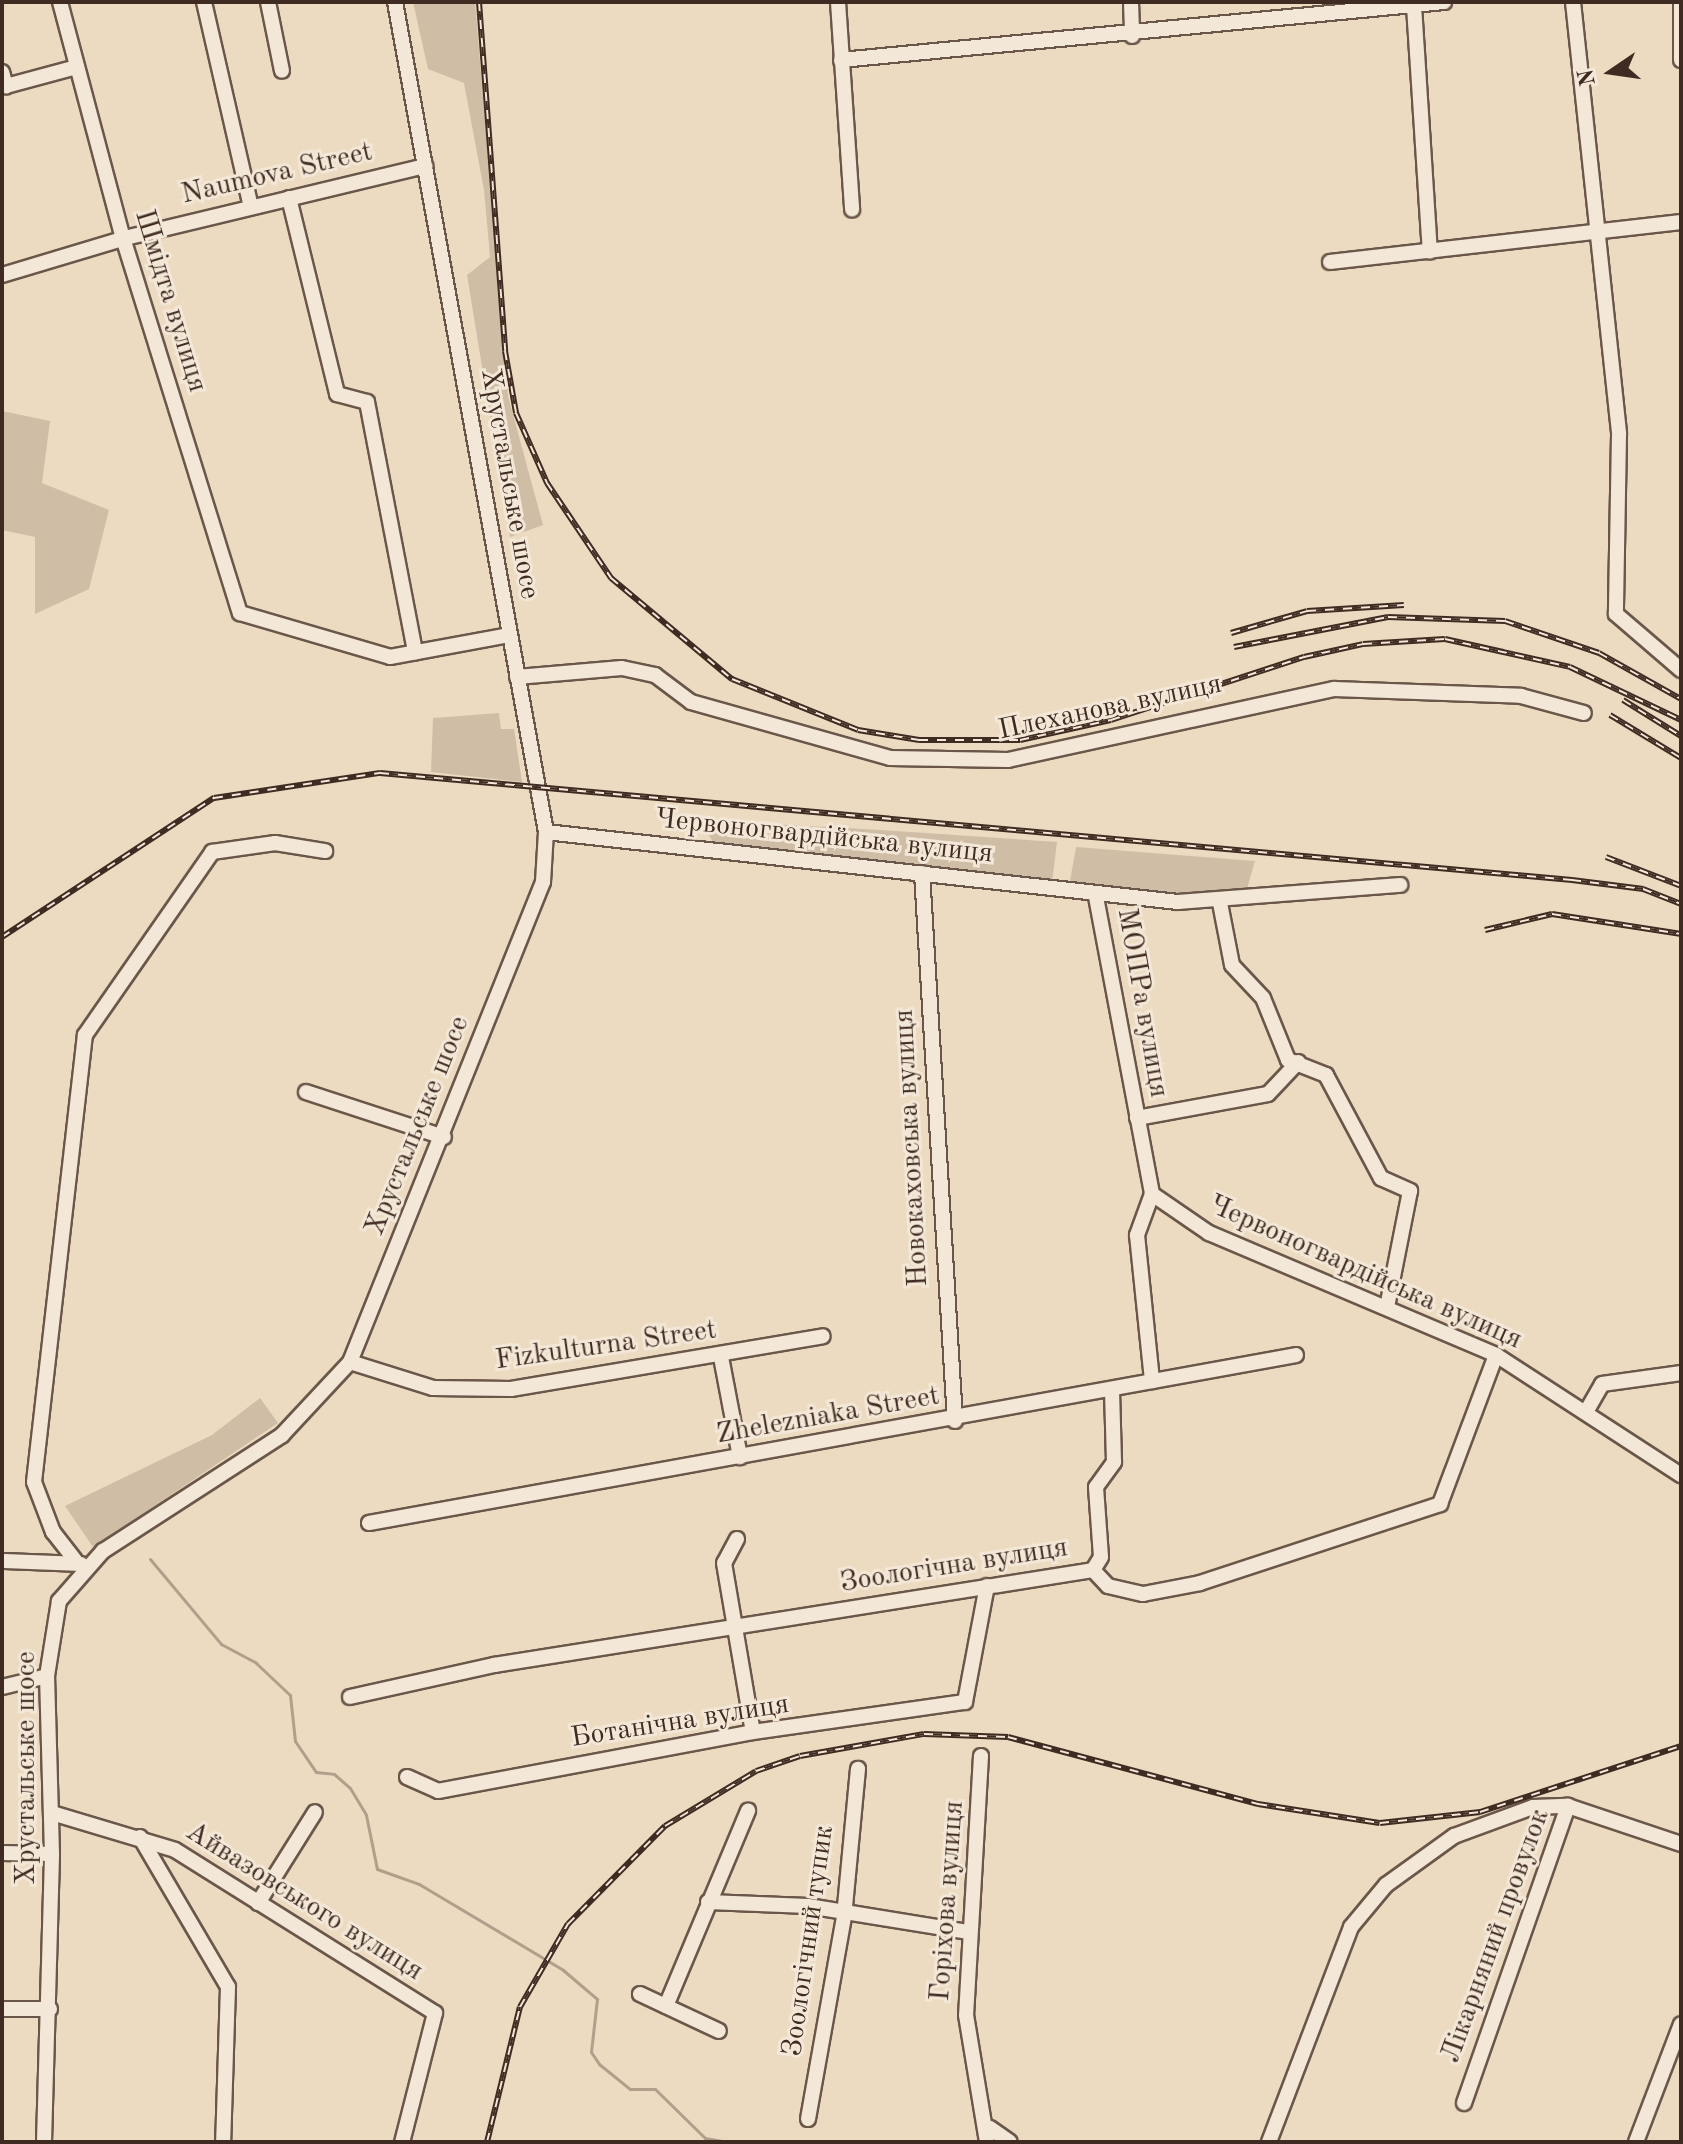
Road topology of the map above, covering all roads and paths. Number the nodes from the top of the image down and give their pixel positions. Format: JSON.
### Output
{"nodes":[{"id":1,"x":60,"y":2,"type":"edge"},
{"id":2,"x":204,"y":2,"type":"edge"},
{"id":3,"x":268,"y":2,"type":"edge"},
{"id":4,"x":395,"y":2,"type":"edge"},
{"id":5,"x":838,"y":2,"type":"edge"},
{"id":6,"x":1131,"y":2,"type":"edge"},
{"id":7,"x":1444,"y":2,"type":"edge"},
{"id":8,"x":1573,"y":2,"type":"edge"},
{"id":9,"x":1681,"y":2,"type":"edge"},
{"id":10,"x":1392,"y":5,"type":"edge"},
{"id":11,"x":1414,"y":6,"type":"junction"},
{"id":12,"x":1132,"y":36,"type":"junction"},
{"id":13,"x":841,"y":60,"type":"junction"},
{"id":14,"x":1681,"y":60,"type":"edge"},
{"id":15,"x":77,"y":67,"type":"junction"},
{"id":16,"x":282,"y":71,"type":"dead end"},
{"id":17,"x":2,"y":72,"type":"edge"},
{"id":18,"x":425,"y":166,"type":"junction"},
{"id":19,"x":289,"y":198,"type":"junction"},
{"id":20,"x":251,"y":207,"type":"junction"},
{"id":21,"x":852,"y":210,"type":"dead end"},
{"id":22,"x":1681,"y":222,"type":"edge"},
{"id":23,"x":1597,"y":229,"type":"junction"},
{"id":24,"x":123,"y":238,"type":"junction"},
{"id":25,"x":1430,"y":251,"type":"junction"},
{"id":26,"x":1330,"y":262,"type":"dead end"},
{"id":27,"x":2,"y":275,"type":"edge"},
{"id":28,"x":510,"y":635,"type":"junction"},
{"id":29,"x":415,"y":652,"type":"junction"},
{"id":30,"x":1681,"y":670,"type":"edge"},
{"id":31,"x":517,"y":677,"type":"junction"},
{"id":32,"x":1584,"y":713,"type":"dead end"},
{"id":33,"x":546,"y":832,"type":"junction"},
{"id":34,"x":325,"y":851,"type":"dead end"},
{"id":35,"x":922,"y":873,"type":"junction"},
{"id":36,"x":1400,"y":885,"type":"dead end"},
{"id":37,"x":1096,"y":897,"type":"junction"},
{"id":38,"x":1220,"y":903,"type":"junction"},
{"id":39,"x":1298,"y":1062,"type":"junction"},
{"id":40,"x":306,"y":1092,"type":"dead end"},
{"id":41,"x":1137,"y":1118,"type":"junction"},
{"id":42,"x":444,"y":1137,"type":"junction"},
{"id":43,"x":1152,"y":1194,"type":"junction"},
{"id":44,"x":1387,"y":1307,"type":"junction"},
{"id":45,"x":823,"y":1336,"type":"dead end"},
{"id":46,"x":1296,"y":1355,"type":"dead end"},
{"id":47,"x":1496,"y":1355,"type":"junction"},
{"id":48,"x":721,"y":1357,"type":"junction"},
{"id":49,"x":350,"y":1362,"type":"junction"},
{"id":50,"x":1681,"y":1373,"type":"edge"},
{"id":51,"x":1152,"y":1381,"type":"junction"},
{"id":52,"x":1112,"y":1389,"type":"junction"},
{"id":53,"x":1586,"y":1412,"type":"junction"},
{"id":54,"x":955,"y":1421,"type":"junction"},
{"id":55,"x":740,"y":1457,"type":"junction"},
{"id":56,"x":1681,"y":1475,"type":"edge"},
{"id":57,"x":369,"y":1523,"type":"dead end"},
{"id":58,"x":737,"y":1539,"type":"dead end"},
{"id":59,"x":2,"y":1561,"type":"edge"},
{"id":60,"x":82,"y":1564,"type":"junction"},
{"id":61,"x":1093,"y":1570,"type":"junction"},
{"id":62,"x":987,"y":1586,"type":"junction"},
{"id":63,"x":734,"y":1627,"type":"junction"},
{"id":64,"x":47,"y":1676,"type":"junction"},
{"id":65,"x":2,"y":1687,"type":"edge"},
{"id":66,"x":350,"y":1697,"type":"dead end"},
{"id":67,"x":753,"y":1732,"type":"junction"},
{"id":68,"x":981,"y":1756,"type":"dead end"},
{"id":69,"x":858,"y":1769,"type":"dead end"},
{"id":70,"x":407,"y":1777,"type":"dead end"},
{"id":71,"x":1568,"y":1806,"type":"junction"},
{"id":72,"x":748,"y":1811,"type":"dead end"},
{"id":73,"x":315,"y":1812,"type":"dead end"},
{"id":74,"x":52,"y":1813,"type":"junction"},
{"id":75,"x":140,"y":1837,"type":"junction"},
{"id":76,"x":1681,"y":1844,"type":"edge"},
{"id":77,"x":2,"y":1853,"type":"edge"},
{"id":78,"x":52,"y":1854,"type":"junction"},
{"id":79,"x":708,"y":1902,"type":"junction"},
{"id":80,"x":258,"y":1903,"type":"junction"},
{"id":81,"x":844,"y":1917,"type":"junction"},
{"id":82,"x":969,"y":1932,"type":"junction"},
{"id":83,"x":640,"y":1994,"type":"dead end"},
{"id":84,"x":666,"y":2006,"type":"junction"},
{"id":85,"x":2,"y":2009,"type":"edge"},
{"id":86,"x":50,"y":2009,"type":"junction"},
{"id":87,"x":1681,"y":2024,"type":"edge"},
{"id":88,"x":719,"y":2031,"type":"dead end"},
{"id":89,"x":1464,"y":2103,"type":"dead end"},
{"id":90,"x":808,"y":2119,"type":"dead end"},
{"id":91,"x":988,"y":2135,"type":"edge"},
{"id":92,"x":44,"y":2142,"type":"edge"},
{"id":93,"x":223,"y":2142,"type":"edge"},
{"id":94,"x":402,"y":2142,"type":"edge"},
{"id":95,"x":1010,"y":2142,"type":"edge"},
{"id":96,"x":1269,"y":2142,"type":"edge"},
{"id":97,"x":1636,"y":2142,"type":"edge"}],
"edges":[{"from":1,"to":15,"type":"street","name":"Шмідта вулиця"},
{"from":2,"to":20,"type":"street"},
{"from":3,"to":16,"type":"street"},
{"from":4,"to":18,"type":"street","name":"Хрустальське шосе"},
{"from":5,"to":13,"type":"street"},
{"from":6,"to":12,"type":"street"},
{"from":7,"to":11,"type":"street"},
{"from":8,"to":23,"type":"street"},
{"from":9,"to":14,"type":"street"},
{"from":10,"to":11,"type":"street"},
{"from":10,"to":12,"type":"street"},
{"from":11,"to":25,"type":"street"},
{"from":12,"to":13,"type":"street"},
{"from":13,"to":21,"type":"street"},
{"from":15,"to":17,"type":"street"},
{"from":15,"to":24,"type":"street","name":"Шмідта вулиця"},
{"from":18,"to":19,"type":"street","name":"Naumova Street"},
{"from":18,"to":28,"type":"street","name":"Хрустальське шосе"},
{"from":19,"to":20,"type":"street","name":"Naumova Street"},
{"from":19,"to":29,"type":"street"},
{"from":20,"to":24,"type":"street","name":"Naumova Street"},
{"from":22,"to":23,"type":"street"},
{"from":23,"to":25,"type":"street"},
{"from":23,"to":30,"type":"street"},
{"from":24,"to":27,"type":"street","name":"Naumova Street"},
{"from":24,"to":29,"type":"street","name":"Шмідта вулиця"},
{"from":25,"to":26,"type":"street"},
{"from":28,"to":29,"type":"street"},
{"from":28,"to":31,"type":"street","name":"Хрустальське шосе"},
{"from":31,"to":32,"type":"street","name":"Плеханова вулиця"},
{"from":31,"to":33,"type":"street","name":"Хрустальське шосе"},
{"from":33,"to":35,"type":"street","name":"Червоногвардійська вулиця"},
{"from":33,"to":42,"type":"street","name":"Хрустальське шосе"},
{"from":34,"to":60,"type":"street"},
{"from":35,"to":37,"type":"street","name":"Червоногвардійська вулиця"},
{"from":35,"to":54,"type":"street","name":"Новокаховська вулиця"},
{"from":36,"to":38,"type":"street","name":"Червоногвардійська вулиця"},
{"from":37,"to":38,"type":"street","name":"Червоногвардійська вулиця"},
{"from":37,"to":41,"type":"street","name":"МОПРа вулиця"},
{"from":38,"to":39,"type":"street"},
{"from":39,"to":41,"type":"street","name":"МОПРа вулиця"},
{"from":39,"to":44,"type":"street"},
{"from":40,"to":42,"type":"street"},
{"from":41,"to":43,"type":"street","name":"МОПРа вулиця"},
{"from":42,"to":49,"type":"street","name":"Хрустальське шосе"},
{"from":43,"to":44,"type":"street","name":"Червоногвардійська вулиця"},
{"from":43,"to":51,"type":"street"},
{"from":44,"to":47,"type":"street","name":"Червоногвардійська вулиця"},
{"from":45,"to":48,"type":"street","name":"Fizkulturna Street"},
{"from":46,"to":51,"type":"street","name":"Zhelezniaka Street"},
{"from":47,"to":53,"type":"street","name":"Червоногвардійська вулиця"},
{"from":47,"to":61,"type":"street","name":"Зоологічна вулиця"},
{"from":48,"to":49,"type":"street","name":"Fizkulturna Street"},
{"from":48,"to":55,"type":"street"},
{"from":49,"to":60,"type":"street","name":"Хрустальське шосе"},
{"from":50,"to":53,"type":"street"},
{"from":51,"to":52,"type":"street","name":"Zhelezniaka Street"},
{"from":52,"to":54,"type":"street","name":"Zhelezniaka Street"},
{"from":52,"to":61,"type":"street"},
{"from":53,"to":56,"type":"street","name":"Червоногвардійська вулиця"},
{"from":54,"to":55,"type":"street","name":"Zhelezniaka Street"},
{"from":55,"to":57,"type":"street","name":"Zhelezniaka Street"},
{"from":58,"to":63,"type":"street"},
{"from":59,"to":60,"type":"street"},
{"from":60,"to":64,"type":"street","name":"Хрустальське шосе"},
{"from":61,"to":62,"type":"street","name":"Зоологічна вулиця"},
{"from":62,"to":63,"type":"street","name":"Зоологічна вулиця"},
{"from":62,"to":67,"type":"street","name":"Ботанічна вулиця"},
{"from":63,"to":66,"type":"street","name":"Зоологічна вулиця"},
{"from":63,"to":67,"type":"street"},
{"from":64,"to":65,"type":"street"},
{"from":64,"to":74,"type":"street","name":"Хрустальське шосе"},
{"from":67,"to":70,"type":"street","name":"Ботанічна вулиця"},
{"from":68,"to":82,"type":"street","name":"Горіхова вулиця"},
{"from":69,"to":81,"type":"street","name":"Зоологічний тупик"},
{"from":71,"to":76,"type":"street","name":"Лікарняний провулок"},
{"from":71,"to":89,"type":"street","name":"Лікарняний провулок"},
{"from":71,"to":96,"type":"street"},
{"from":72,"to":79,"type":"street"},
{"from":73,"to":80,"type":"street"},
{"from":74,"to":75,"type":"street","name":"Айвазовського вулиця"},
{"from":74,"to":78,"type":"street","name":"Хрустальське шосе"},
{"from":75,"to":80,"type":"street","name":"Айвазовського вулиця"},
{"from":75,"to":93,"type":"street"},
{"from":77,"to":78,"type":"street"},
{"from":78,"to":86,"type":"street","name":"Хрустальське шосе"},
{"from":79,"to":81,"type":"street"},
{"from":79,"to":84,"type":"street"},
{"from":80,"to":94,"type":"street","name":"Айвазовського вулиця"},
{"from":81,"to":82,"type":"street"},
{"from":81,"to":90,"type":"street","name":"Зоологічний тупик"},
{"from":82,"to":91,"type":"street","name":"Горіхова вулиця"},
{"from":83,"to":84,"type":"street"},
{"from":84,"to":88,"type":"street"},
{"from":85,"to":86,"type":"street"},
{"from":86,"to":92,"type":"street","name":"Хрустальське шосе"},
{"from":87,"to":97,"type":"street"},
{"from":91,"to":95,"type":"street"}]}
